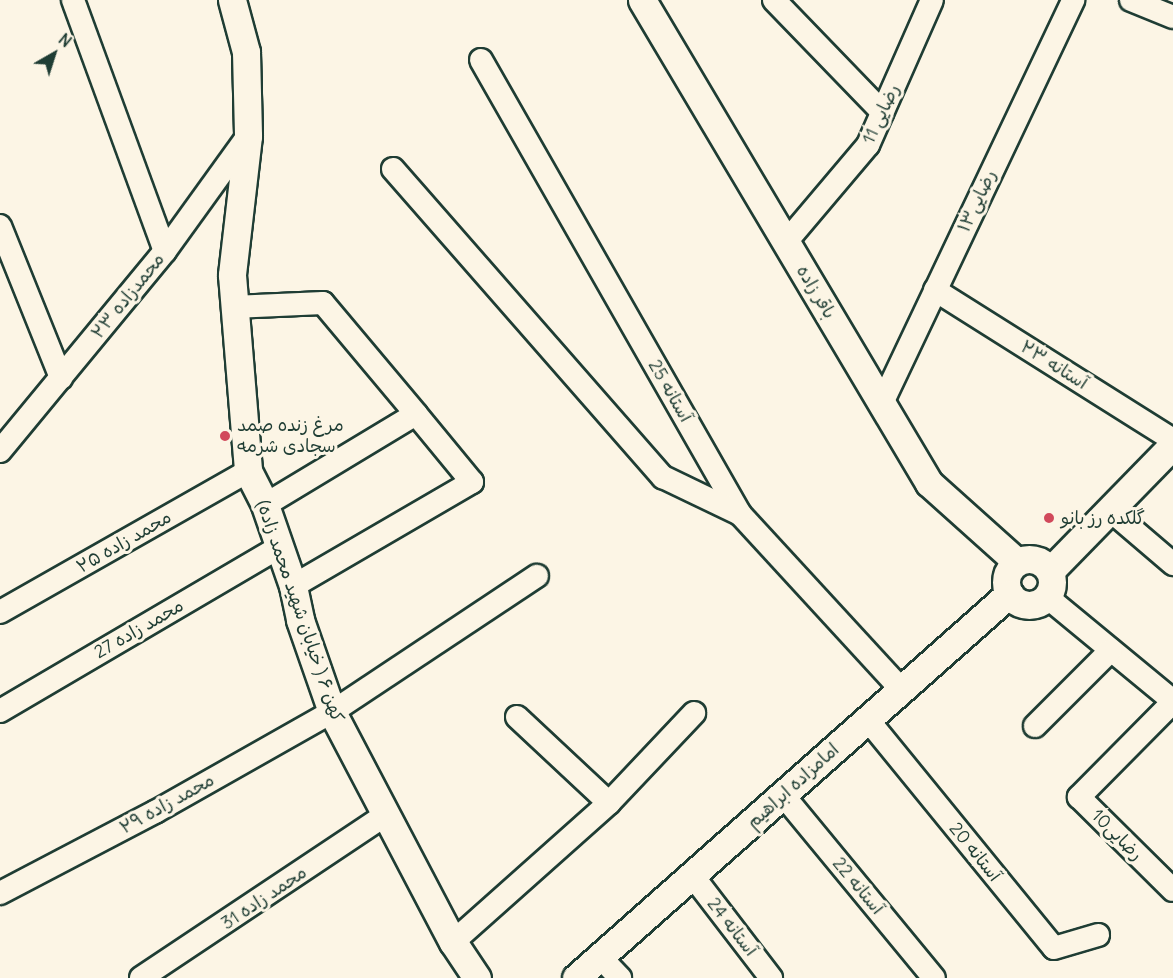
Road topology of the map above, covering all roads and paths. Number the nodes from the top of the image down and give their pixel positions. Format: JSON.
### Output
{"nodes":[{"id":1,"x":74,"y":0,"type":"edge"},
{"id":2,"x":232,"y":0,"type":"edge"},
{"id":3,"x":642,"y":0,"type":"edge"},
{"id":4,"x":774,"y":0,"type":"edge"},
{"id":5,"x":932,"y":0,"type":"edge"},
{"id":6,"x":1073,"y":0,"type":"edge"},
{"id":7,"x":1131,"y":0,"type":"edge"},
{"id":8,"x":1173,"y":18,"type":"edge"},
{"id":9,"x":481,"y":60,"type":"dead end"},
{"id":10,"x":882,"y":112,"type":"junction"},
{"id":11,"x":248,"y":136,"type":"junction"},
{"id":12,"x":393,"y":169,"type":"dead end"},
{"id":13,"x":0,"y":226,"type":"edge"},
{"id":14,"x":786,"y":242,"type":"junction"},
{"id":15,"x":165,"y":251,"type":"junction"},
{"id":16,"x":935,"y":290,"type":"junction"},
{"id":17,"x":233,"y":307,"type":"junction"},
{"id":18,"x":61,"y":378,"type":"junction"},
{"id":19,"x":882,"y":403,"type":"junction"},
{"id":20,"x":416,"y":414,"type":"junction"},
{"id":21,"x":1173,"y":440,"type":"edge"},
{"id":22,"x":1173,"y":445,"type":"edge"},
{"id":23,"x":0,"y":451,"type":"edge"},
{"id":24,"x":248,"y":471,"type":"junction"},
{"id":25,"x":265,"y":505,"type":"junction"},
{"id":26,"x":1111,"y":512,"type":"junction"},
{"id":27,"x":740,"y":514,"type":"junction"},
{"id":28,"x":278,"y":548,"type":"junction"},
{"id":29,"x":1017,"y":562,"type":"junction"},
{"id":30,"x":1173,"y":564,"type":"edge"},
{"id":31,"x":537,"y":576,"type":"dead end"},
{"id":32,"x":1048,"y":584,"type":"junction"},
{"id":33,"x":293,"y":586,"type":"junction"},
{"id":34,"x":1009,"y":594,"type":"junction"},
{"id":35,"x":0,"y":612,"type":"edge"},
{"id":36,"x":1111,"y":650,"type":"junction"},
{"id":37,"x":902,"y":690,"type":"junction"},
{"id":38,"x":1173,"y":702,"type":"edge"},
{"id":39,"x":0,"y":711,"type":"edge"},
{"id":40,"x":332,"y":712,"type":"junction"},
{"id":41,"x":694,"y":713,"type":"dead end"},
{"id":42,"x":517,"y":717,"type":"dead end"},
{"id":43,"x":868,"y":720,"type":"junction"},
{"id":44,"x":1035,"y":726,"type":"dead end"},
{"id":45,"x":783,"y":795,"type":"junction"},
{"id":46,"x":609,"y":803,"type":"junction"},
{"id":47,"x":385,"y":815,"type":"junction"},
{"id":48,"x":692,"y":875,"type":"junction"},
{"id":49,"x":1173,"y":890,"type":"edge"},
{"id":50,"x":0,"y":892,"type":"edge"},
{"id":51,"x":1098,"y":935,"type":"dead end"},
{"id":52,"x":453,"y":942,"type":"junction"},
{"id":53,"x":600,"y":957,"type":"junction"},
{"id":54,"x":141,"y":978,"type":"edge"},
{"id":55,"x":477,"y":978,"type":"edge"},
{"id":56,"x":576,"y":978,"type":"edge"},
{"id":57,"x":620,"y":978,"type":"edge"},
{"id":58,"x":771,"y":978,"type":"edge"},
{"id":59,"x":934,"y":978,"type":"edge"}],
"edges":[{"from":1,"to":15,"type":"street"},
{"from":2,"to":11,"type":"street","name":"کهن ۶ ( خیابان شهید محمد زاده)"},
{"from":3,"to":14,"type":"street","name":"باقر زاده"},
{"from":4,"to":10,"type":"street"},
{"from":5,"to":10,"type":"street","name":"رضایی 11"},
{"from":6,"to":16,"type":"street","name":"رضایی۱۳"},
{"from":7,"to":8,"type":"street"},
{"from":9,"to":27,"type":"street","name":"آستانه 25"},
{"from":10,"to":14,"type":"street","name":"رضایی 11"},
{"from":11,"to":15,"type":"street","name":"محمدزاده ۲۳"},
{"from":11,"to":17,"type":"street","name":"کهن ۶ ( خیابان شهید محمد زاده)"},
{"from":12,"to":27,"type":"street"},
{"from":13,"to":18,"type":"street"},
{"from":14,"to":19,"type":"street","name":"باقر زاده"},
{"from":15,"to":18,"type":"street","name":"محمدزاده ۲۳"},
{"from":16,"to":19,"type":"street","name":"رضایی۱۳"},
{"from":16,"to":21,"type":"street","name":"آستانه ۲۳"},
{"from":17,"to":20,"type":"street"},
{"from":17,"to":24,"type":"street","name":"کهن ۶ ( خیابان شهید محمد زاده)"},
{"from":18,"to":23,"type":"street","name":"محمدزاده ۲۳"},
{"from":19,"to":29,"type":"street","name":"باقر زاده"},
{"from":20,"to":25,"type":"street"},
{"from":20,"to":33,"type":"street"},
{"from":22,"to":26,"type":"street"},
{"from":24,"to":25,"type":"street","name":"کهن ۶ ( خیابان شهید محمد زاده)"},
{"from":24,"to":35,"type":"street","name":"محمد زاده ۲۵"},
{"from":25,"to":28,"type":"street","name":"کهن ۶ ( خیابان شهید محمد زاده)"},
{"from":26,"to":30,"type":"street"},
{"from":26,"to":32,"type":"street"},
{"from":27,"to":37,"type":"street","name":"آستانه 25"},
{"from":28,"to":33,"type":"street","name":"کهن ۶ ( خیابان شهید محمد زاده)"},
{"from":28,"to":39,"type":"street","name":"محمد زاده 27"},
{"from":29,"to":32,"type":"street"},
{"from":29,"to":34,"type":"street"},
{"from":31,"to":40,"type":"street","name":"محمد زاده ۲۹"},
{"from":32,"to":34,"type":"street"},
{"from":32,"to":36,"type":"street"},
{"from":33,"to":40,"type":"street","name":"کهن ۶ ( خیابان شهید محمد زاده)"},
{"from":34,"to":37,"type":"street","name":"امامزاده ابراهیم"},
{"from":36,"to":38,"type":"street"},
{"from":36,"to":44,"type":"street"},
{"from":37,"to":43,"type":"street","name":"امامزاده ابراهیم"},
{"from":38,"to":49,"type":"street","name":"رضایی10"},
{"from":40,"to":47,"type":"street","name":"کهن ۶ ( خیابان شهید محمد زاده)"},
{"from":40,"to":50,"type":"street","name":"محمد زاده ۲۹"},
{"from":41,"to":46,"type":"street"},
{"from":42,"to":46,"type":"street"},
{"from":43,"to":45,"type":"street","name":"امامزاده ابراهیم"},
{"from":43,"to":51,"type":"street","name":"آستانه 20"},
{"from":45,"to":48,"type":"street","name":"امامزاده ابراهیم"},
{"from":45,"to":59,"type":"street","name":"آستانه 22"},
{"from":46,"to":52,"type":"street"},
{"from":47,"to":52,"type":"street","name":"کهن ۶ ( خیابان شهید محمد زاده)"},
{"from":47,"to":54,"type":"street","name":"محمد زاده 31"},
{"from":48,"to":53,"type":"street","name":"امامزاده ابراهیم"},
{"from":48,"to":58,"type":"street","name":"آستانه 24"},
{"from":52,"to":55,"type":"street","name":"کهن ۶ ( خیابان شهید محمد زاده)"},
{"from":53,"to":56,"type":"street","name":"امامزاده ابراهیم"},
{"from":53,"to":57,"type":"street"}]}
